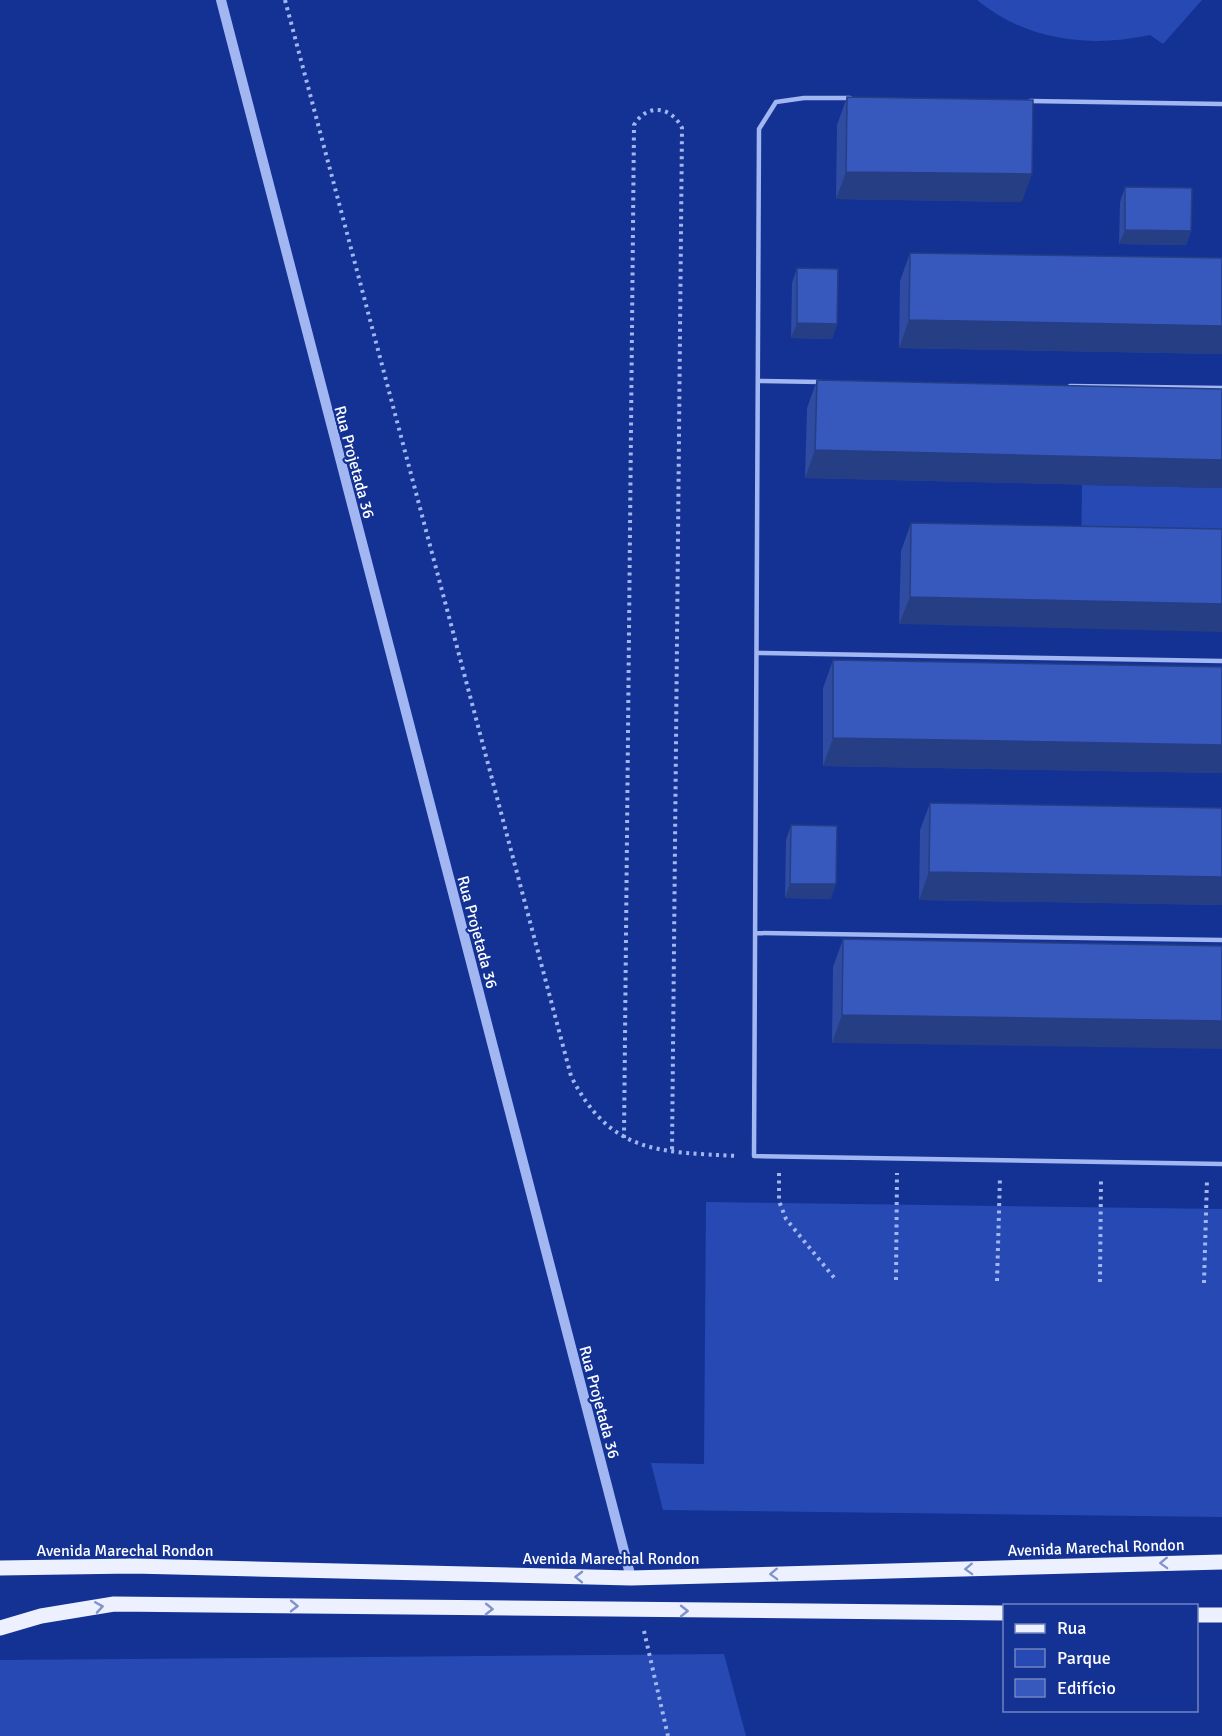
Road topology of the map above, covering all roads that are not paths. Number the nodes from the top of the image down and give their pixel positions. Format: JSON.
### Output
{"nodes":[{"id":1,"x":221,"y":0,"type":"edge"},
{"id":2,"x":852,"y":98,"type":"edge"},
{"id":3,"x":1019,"y":101,"type":"edge"},
{"id":4,"x":1222,"y":104,"type":"edge"},
{"id":5,"x":758,"y":381,"type":"junction"},
{"id":6,"x":830,"y":382,"type":"edge"},
{"id":7,"x":1067,"y":386,"type":"edge"},
{"id":8,"x":1222,"y":388,"type":"edge"},
{"id":9,"x":757,"y":653,"type":"junction"},
{"id":10,"x":1222,"y":661,"type":"edge"},
{"id":11,"x":755,"y":933,"type":"junction"},
{"id":12,"x":1222,"y":940,"type":"edge"},
{"id":13,"x":1222,"y":1164,"type":"edge"},
{"id":14,"x":1222,"y":1562,"type":"edge"},
{"id":15,"x":0,"y":1568,"type":"edge"},
{"id":16,"x":631,"y":1578,"type":"junction"},
{"id":17,"x":1003,"y":1613,"type":"edge"},
{"id":18,"x":1198,"y":1615,"type":"edge"},
{"id":19,"x":1222,"y":1615,"type":"edge"},
{"id":20,"x":0,"y":1628,"type":"edge"}],
"edges":[{"from":1,"to":16,"type":"street","name":"Rua Projetada 36"},
{"from":2,"to":5,"type":"lane"},
{"from":3,"to":4,"type":"lane"},
{"from":5,"to":6,"type":"lane"},
{"from":5,"to":9,"type":"lane"},
{"from":7,"to":8,"type":"lane"},
{"from":9,"to":10,"type":"lane"},
{"from":9,"to":11,"type":"lane"},
{"from":11,"to":12,"type":"lane"},
{"from":11,"to":13,"type":"lane"},
{"from":14,"to":16,"type":"main road","name":"Avenida Marechal Rondon","one_way":true},
{"from":16,"to":15,"type":"main road","name":"Avenida Marechal Rondon","one_way":true},
{"from":20,"to":17,"type":"main road","one_way":true},
{"from":18,"to":19,"type":"main road"}]}
